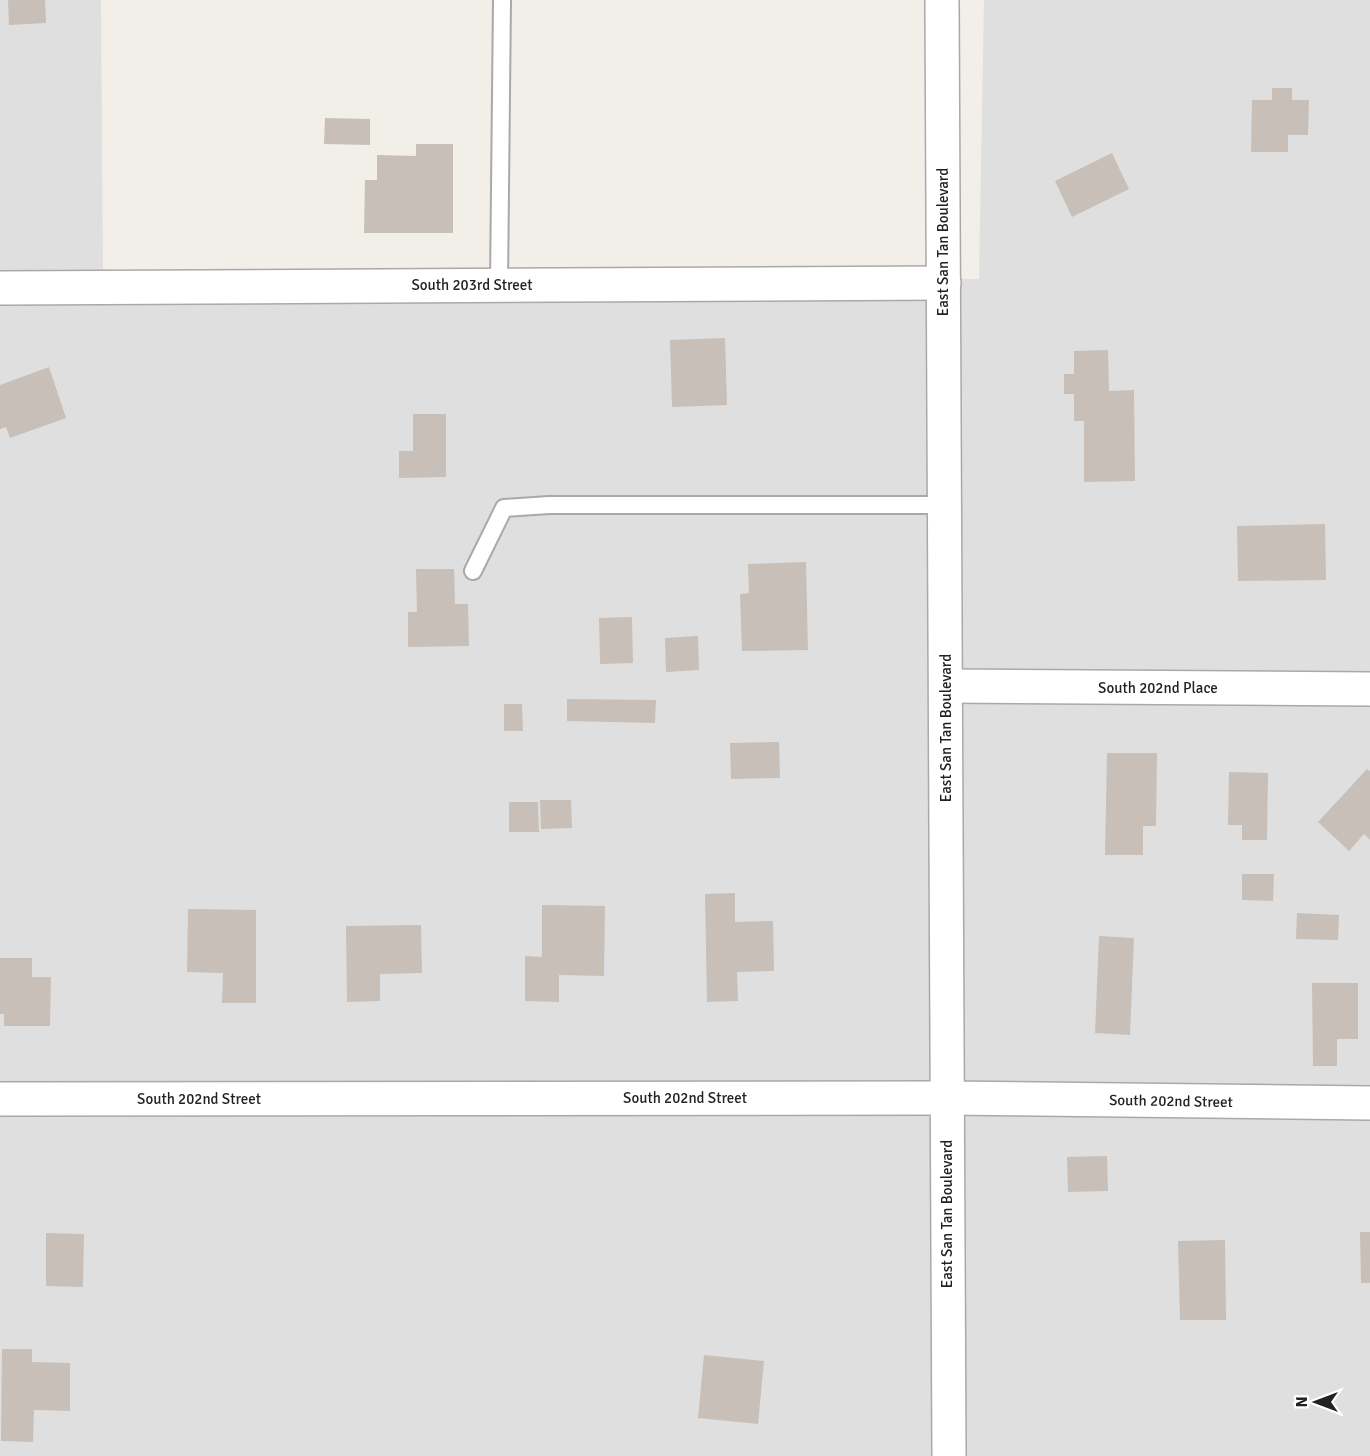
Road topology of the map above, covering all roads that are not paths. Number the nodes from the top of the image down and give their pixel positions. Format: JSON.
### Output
{"nodes":[{"id":1,"x":502,"y":0,"type":"edge"},
{"id":2,"x":942,"y":0,"type":"edge"},
{"id":3,"x":944,"y":283,"type":"junction"},
{"id":4,"x":500,"y":285,"type":"junction"},
{"id":5,"x":0,"y":288,"type":"edge"},
{"id":6,"x":945,"y":505,"type":"junction"},
{"id":7,"x":473,"y":571,"type":"dead end"},
{"id":8,"x":946,"y":686,"type":"junction"},
{"id":9,"x":1370,"y":689,"type":"edge"},
{"id":10,"x":946,"y":1098,"type":"junction"},
{"id":11,"x":0,"y":1099,"type":"edge"},
{"id":12,"x":1370,"y":1103,"type":"edge"},
{"id":13,"x":949,"y":1456,"type":"edge"}],
"edges":[{"from":1,"to":4,"type":"lane"},
{"from":2,"to":3,"type":"street","name":"East San Tan Boulevard"},
{"from":3,"to":4,"type":"street","name":"South 203rd Street"},
{"from":3,"to":6,"type":"street","name":"East San Tan Boulevard"},
{"from":4,"to":5,"type":"street","name":"South 203rd Street"},
{"from":6,"to":7,"type":"lane"},
{"from":6,"to":8,"type":"street","name":"East San Tan Boulevard"},
{"from":8,"to":9,"type":"street","name":"South 202nd Place"},
{"from":8,"to":10,"type":"street","name":"East San Tan Boulevard"},
{"from":10,"to":11,"type":"street","name":"South 202nd Street"},
{"from":10,"to":12,"type":"street","name":"South 202nd Street"},
{"from":10,"to":13,"type":"street","name":"East San Tan Boulevard"}]}
